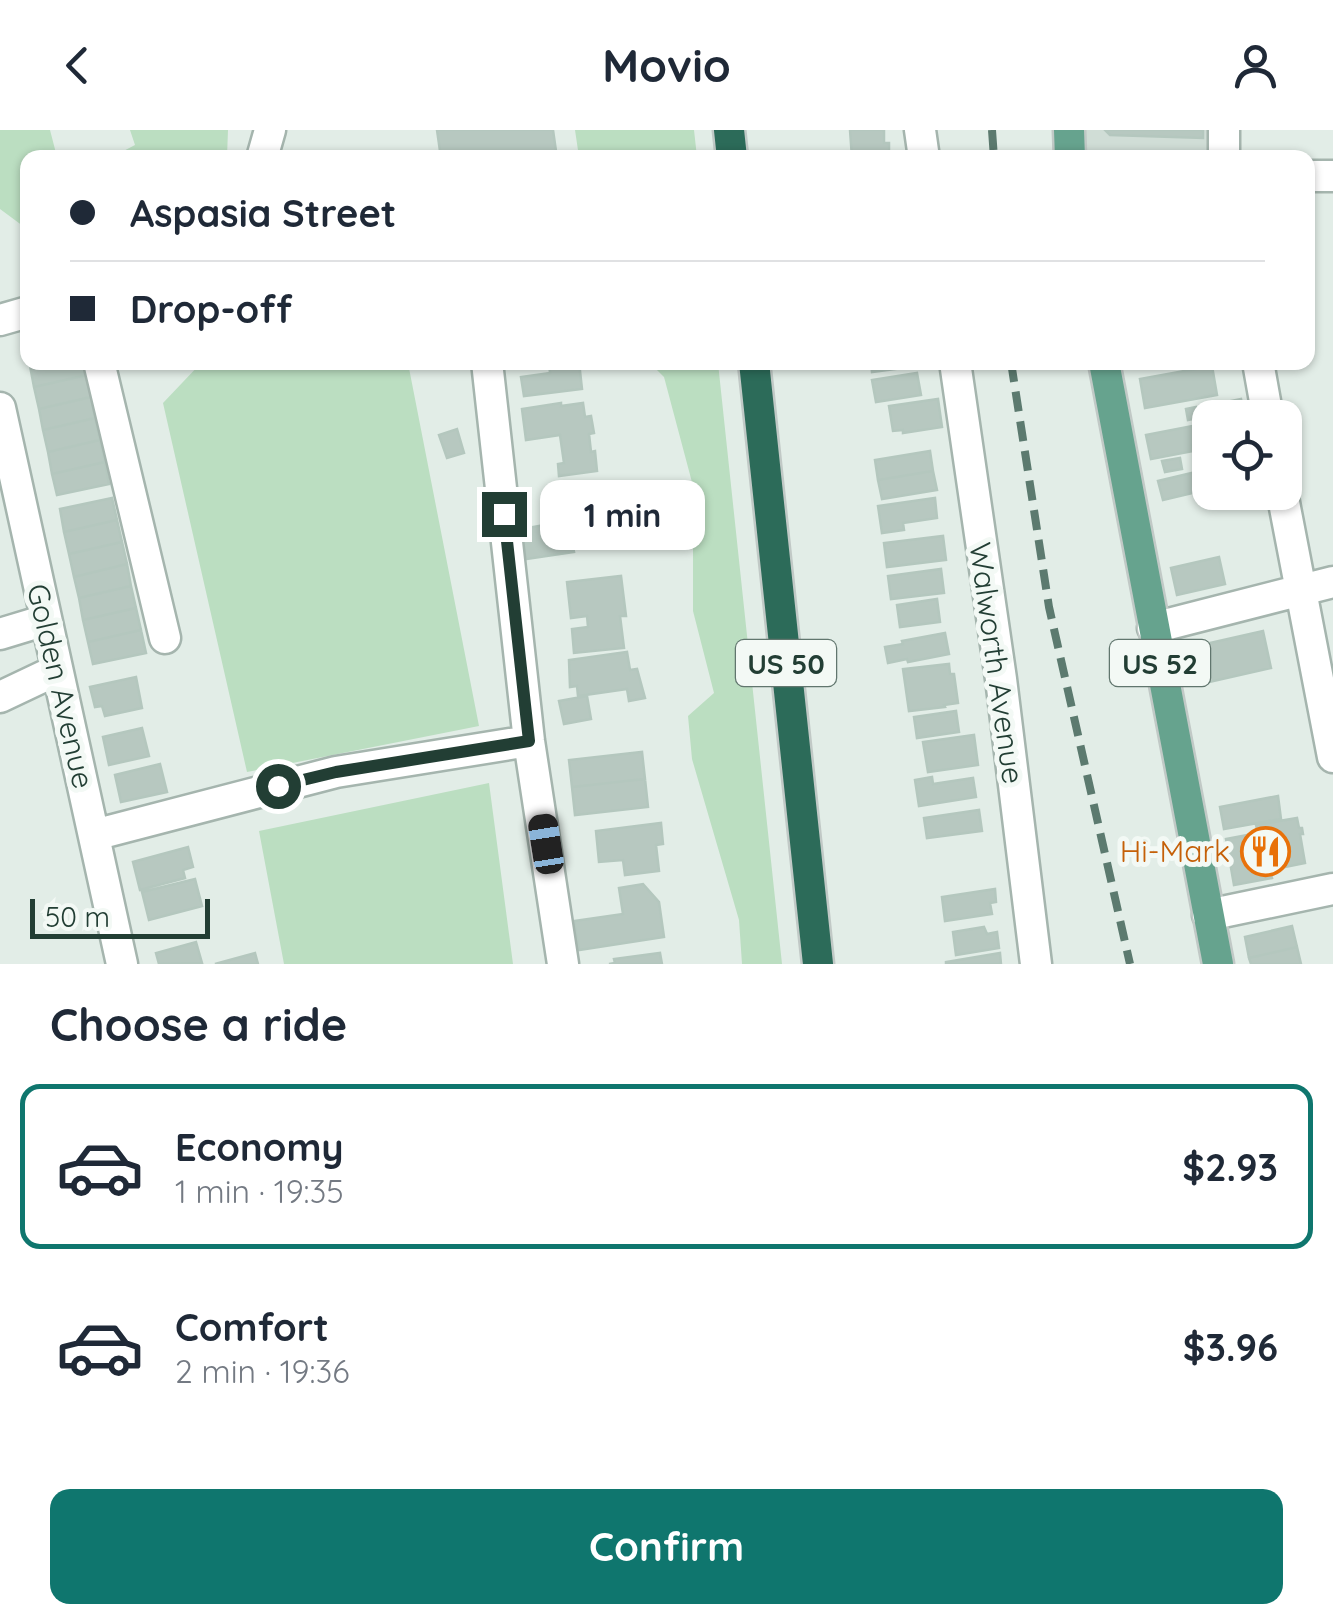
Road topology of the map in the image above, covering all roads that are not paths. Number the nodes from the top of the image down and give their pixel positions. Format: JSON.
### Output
{"nodes":[{"id":1,"x":101,"y":370,"type":"edge"},
{"id":2,"x":488,"y":370,"type":"edge"},
{"id":3,"x":755,"y":370,"type":"edge"},
{"id":4,"x":955,"y":370,"type":"edge"},
{"id":5,"x":1105,"y":370,"type":"edge"},
{"id":6,"x":1259,"y":370,"type":"edge"},
{"id":7,"x":1265,"y":400,"type":"edge"},
{"id":8,"x":0,"y":408,"type":"edge"},
{"id":9,"x":1285,"y":510,"type":"edge"},
{"id":10,"x":1333,"y":582,"type":"edge"},
{"id":11,"x":1300,"y":590,"type":"junction"},
{"id":12,"x":46,"y":620,"type":"junction"},
{"id":13,"x":1153,"y":628,"type":"junction"},
{"id":14,"x":0,"y":634,"type":"edge"},
{"id":15,"x":165,"y":638,"type":"dead end"},
{"id":16,"x":58,"y":670,"type":"junction"},
{"id":17,"x":0,"y":697,"type":"edge"},
{"id":18,"x":529,"y":741,"type":"junction"},
{"id":19,"x":1333,"y":757,"type":"edge"},
{"id":20,"x":94,"y":835,"type":"junction"},
{"id":21,"x":1333,"y":889,"type":"edge"},
{"id":22,"x":1208,"y":915,"type":"junction"},
{"id":23,"x":122,"y":964,"type":"edge"},
{"id":24,"x":564,"y":964,"type":"edge"},
{"id":25,"x":818,"y":964,"type":"edge"},
{"id":26,"x":1036,"y":964,"type":"edge"},
{"id":27,"x":1218,"y":964,"type":"edge"}],
"edges":[{"from":1,"to":15,"type":"street"},
{"from":2,"to":18,"type":"street"},
{"from":3,"to":25,"type":"highway","number":"US 50"},
{"from":4,"to":26,"type":"street","name":"Walworth Avenue"},
{"from":5,"to":13,"type":"main road","number":"US 52"},
{"from":6,"to":7,"type":"street"},
{"from":8,"to":12,"type":"street","name":"Golden Avenue"},
{"from":9,"to":11,"type":"street"},
{"from":10,"to":11,"type":"street"},
{"from":11,"to":13,"type":"street"},
{"from":11,"to":19,"type":"street"},
{"from":12,"to":14,"type":"street"},
{"from":12,"to":16,"type":"street","name":"Golden Avenue"},
{"from":13,"to":22,"type":"main road","number":"US 52"},
{"from":16,"to":17,"type":"street"},
{"from":16,"to":20,"type":"street","name":"Golden Avenue"},
{"from":18,"to":20,"type":"street"},
{"from":18,"to":24,"type":"street"},
{"from":20,"to":23,"type":"street","name":"Golden Avenue"},
{"from":21,"to":22,"type":"street"},
{"from":22,"to":27,"type":"main road","number":"US 52"}]}
